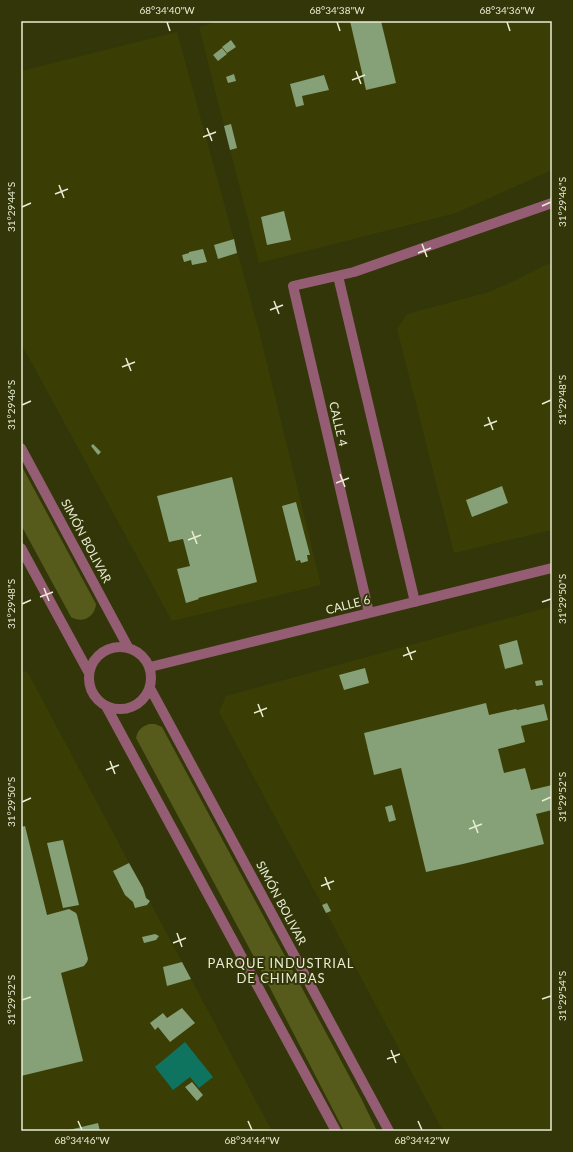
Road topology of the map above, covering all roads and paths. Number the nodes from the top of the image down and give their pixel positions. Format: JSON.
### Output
{"nodes":[{"id":1,"x":552,"y":203,"type":"edge"},
{"id":2,"x":338,"y":276,"type":"junction"},
{"id":3,"x":21,"y":448,"type":"edge"},
{"id":4,"x":21,"y":548,"type":"edge"},
{"id":5,"x":552,"y":568,"type":"edge"},
{"id":6,"x":415,"y":602,"type":"junction"},
{"id":7,"x":368,"y":613,"type":"junction"},
{"id":8,"x":128,"y":647,"type":"junction"},
{"id":9,"x":150,"y":667,"type":"junction"},
{"id":10,"x":89,"y":673,"type":"junction"},
{"id":11,"x":150,"y":688,"type":"junction"},
{"id":12,"x":106,"y":706,"type":"junction"},
{"id":13,"x":336,"y":1131,"type":"edge"},
{"id":14,"x":389,"y":1131,"type":"edge"}],
"edges":[{"from":1,"to":2,"type":"street","name":"CALLE 4"},
{"from":2,"to":6,"type":"street"},
{"from":2,"to":7,"type":"street","name":"CALLE 4"},
{"from":3,"to":8,"type":"street","name":"SIMÓN BOLIVAR"},
{"from":4,"to":10,"type":"street"},
{"from":5,"to":6,"type":"street","name":"CALLE 6"},
{"from":6,"to":7,"type":"street","name":"CALLE 6"},
{"from":7,"to":9,"type":"street","name":"CALLE 6"},
{"from":8,"to":9,"type":"street"},
{"from":8,"to":10,"type":"street"},
{"from":9,"to":11,"type":"street"},
{"from":10,"to":12,"type":"street"},
{"from":11,"to":12,"type":"street"},
{"from":11,"to":14,"type":"street","name":"SIMÓN BOLIVAR"},
{"from":12,"to":13,"type":"street"}]}
